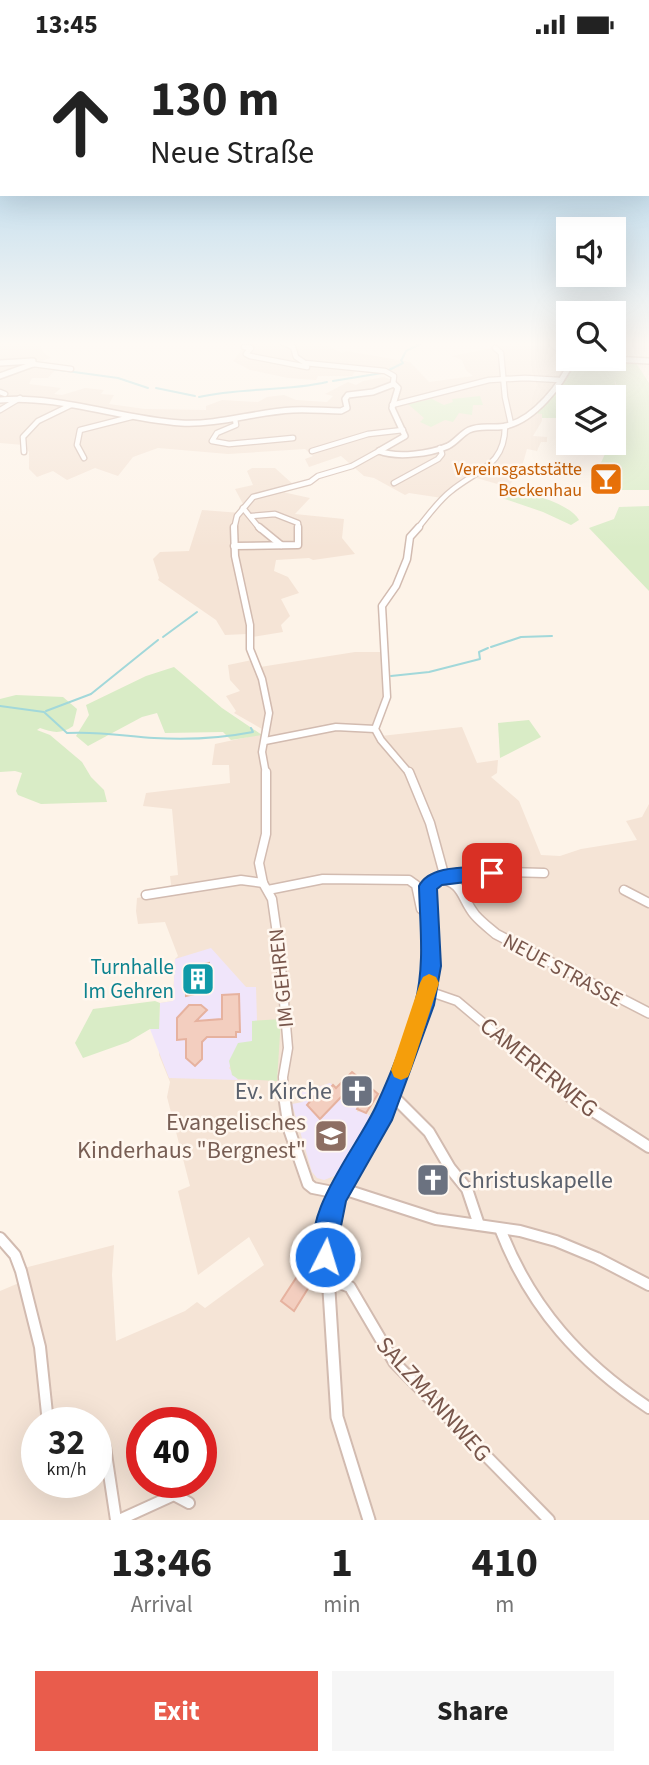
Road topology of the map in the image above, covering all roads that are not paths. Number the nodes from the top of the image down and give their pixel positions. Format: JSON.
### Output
{"nodes":[{"id":1,"x":57,"y":411,"type":"edge"},
{"id":2,"x":99,"y":411,"type":"edge"},
{"id":3,"x":288,"y":411,"type":"edge"},
{"id":4,"x":324,"y":411,"type":"edge"},
{"id":5,"x":342,"y":411,"type":"edge"},
{"id":6,"x":394,"y":411,"type":"edge"},
{"id":7,"x":506,"y":411,"type":"edge"},
{"id":8,"x":532,"y":411,"type":"edge"},
{"id":9,"x":131,"y":417,"type":"junction"},
{"id":10,"x":235,"y":419,"type":"junction"},
{"id":11,"x":508,"y":425,"type":"junction"},
{"id":12,"x":403,"y":430,"type":"junction"},
{"id":13,"x":293,"y":438,"type":"dead end"},
{"id":14,"x":440,"y":448,"type":"junction"},
{"id":15,"x":312,"y":451,"type":"dead end"},
{"id":16,"x":379,"y":451,"type":"junction"},
{"id":17,"x":23,"y":452,"type":"dead end"},
{"id":18,"x":84,"y":458,"type":"dead end"},
{"id":19,"x":394,"y":482,"type":"dead end"},
{"id":20,"x":243,"y":509,"type":"junction"},
{"id":21,"x":252,"y":516,"type":"junction"},
{"id":22,"x":281,"y":545,"type":"junction"},
{"id":23,"x":234,"y":546,"type":"junction"},
{"id":24,"x":375,"y":729,"type":"junction"},
{"id":25,"x":265,"y":741,"type":"junction"},
{"id":26,"x":544,"y":873,"type":"dead end"},
{"id":27,"x":445,"y":878,"type":"junction"},
{"id":28,"x":265,"y":886,"type":"junction"},
{"id":29,"x":624,"y":890,"type":"dead end"},
{"id":30,"x":146,"y":895,"type":"dead end"},
{"id":31,"x":649,"y":903,"type":"edge"},
{"id":32,"x":429,"y":914,"type":"junction"},
{"id":33,"x":428,"y":991,"type":"junction"},
{"id":34,"x":649,"y":1013,"type":"edge"},
{"id":35,"x":392,"y":1095,"type":"junction"},
{"id":36,"x":649,"y":1147,"type":"edge"},
{"id":37,"x":339,"y":1190,"type":"junction"},
{"id":38,"x":479,"y":1226,"type":"junction"},
{"id":39,"x":501,"y":1231,"type":"junction"},
{"id":40,"x":0,"y":1238,"type":"edge"},
{"id":41,"x":326,"y":1278,"type":"junction"},
{"id":42,"x":649,"y":1285,"type":"edge"},
{"id":43,"x":46,"y":1407,"type":"edge"},
{"id":44,"x":649,"y":1408,"type":"edge"},
{"id":45,"x":112,"y":1492,"type":"edge"},
{"id":46,"x":189,"y":1503,"type":"dead end"},
{"id":47,"x":118,"y":1520,"type":"edge"},
{"id":48,"x":369,"y":1520,"type":"edge"},
{"id":49,"x":549,"y":1520,"type":"edge"}],
"edges":[{"from":1,"to":17,"type":"street"},
{"from":2,"to":9,"type":"street"},
{"from":3,"to":10,"type":"street"},
{"from":4,"to":5,"type":"street"},
{"from":6,"to":12,"type":"street"},
{"from":7,"to":11,"type":"street"},
{"from":8,"to":11,"type":"street"},
{"from":9,"to":10,"type":"street"},
{"from":9,"to":18,"type":"street"},
{"from":10,"to":13,"type":"street"},
{"from":11,"to":14,"type":"street"},
{"from":11,"to":24,"type":"street"},
{"from":12,"to":15,"type":"street"},
{"from":12,"to":16,"type":"street"},
{"from":14,"to":16,"type":"street"},
{"from":14,"to":19,"type":"street"},
{"from":16,"to":20,"type":"street"},
{"from":20,"to":21,"type":"street"},
{"from":20,"to":23,"type":"street"},
{"from":21,"to":22,"type":"street"},
{"from":21,"to":22,"type":"street"},
{"from":22,"to":23,"type":"street"},
{"from":23,"to":25,"type":"street","name":"IM GEHREN"},
{"from":24,"to":25,"type":"street"},
{"from":24,"to":27,"type":"street"},
{"from":25,"to":28,"type":"street","name":"IM GEHREN"},
{"from":26,"to":27,"type":"street"},
{"from":27,"to":32,"type":"street"},
{"from":27,"to":34,"type":"street","name":"NEUE STRASSE"},
{"from":28,"to":30,"type":"street"},
{"from":28,"to":32,"type":"street"},
{"from":28,"to":37,"type":"street","name":"IM GEHREN"},
{"from":29,"to":31,"type":"street"},
{"from":32,"to":33,"type":"street"},
{"from":33,"to":35,"type":"street"},
{"from":33,"to":36,"type":"street","name":"CAMERERWEG"},
{"from":35,"to":37,"type":"street"},
{"from":35,"to":38,"type":"street"},
{"from":37,"to":38,"type":"street"},
{"from":37,"to":41,"type":"street"},
{"from":38,"to":39,"type":"street"},
{"from":39,"to":42,"type":"street"},
{"from":39,"to":44,"type":"street"},
{"from":40,"to":43,"type":"street"},
{"from":41,"to":48,"type":"street"},
{"from":41,"to":49,"type":"street","name":"SALZMANNWEG"},
{"from":45,"to":47,"type":"street"},
{"from":46,"to":47,"type":"street"}]}
